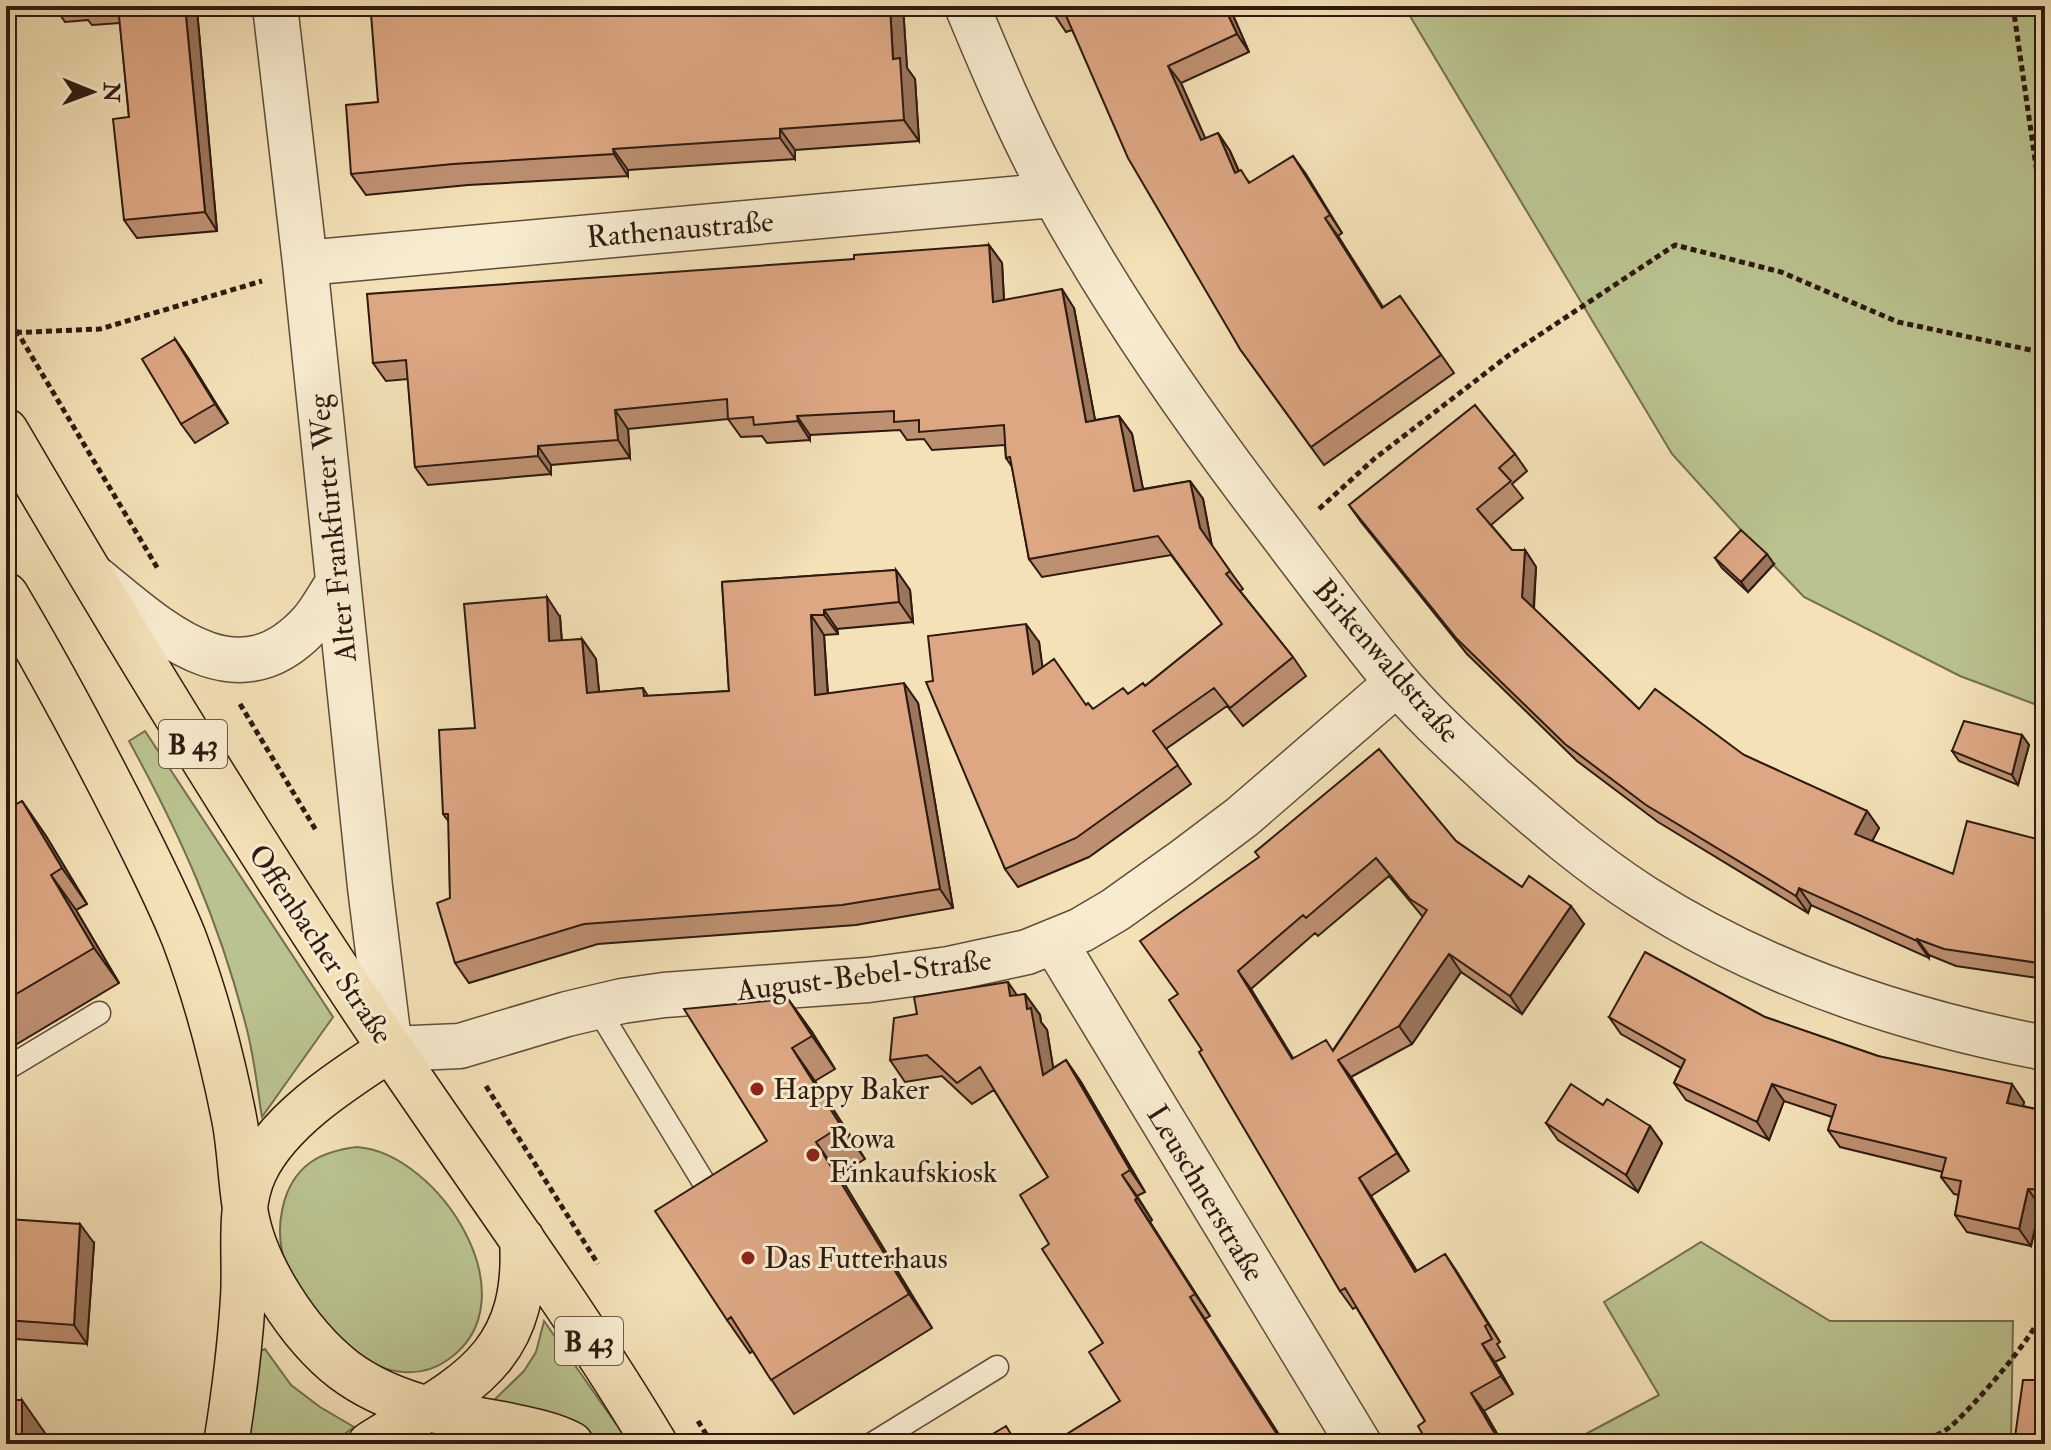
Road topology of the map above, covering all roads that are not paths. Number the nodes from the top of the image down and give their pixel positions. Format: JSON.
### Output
{"nodes":[{"id":1,"x":275,"y":6,"type":"edge"},
{"id":2,"x":967,"y":6,"type":"edge"},
{"id":3,"x":1054,"y":195,"type":"junction"},
{"id":4,"x":305,"y":263,"type":"junction"},
{"id":5,"x":6,"y":431,"type":"edge"},
{"id":6,"x":89,"y":573,"type":"junction"},
{"id":7,"x":338,"y":583,"type":"junction"},
{"id":8,"x":6,"y":595,"type":"edge"},
{"id":9,"x":1397,"y":683,"type":"junction"},
{"id":10,"x":1054,"y":941,"type":"junction"},
{"id":11,"x":596,"y":1006,"type":"junction"},
{"id":12,"x":99,"y":1013,"type":"dead end"},
{"id":13,"x":2045,"y":1048,"type":"edge"},
{"id":14,"x":390,"y":1049,"type":"junction"},
{"id":15,"x":6,"y":1069,"type":"edge"},
{"id":16,"x":706,"y":1186,"type":"edge"},
{"id":17,"x":245,"y":1210,"type":"junction"},
{"id":18,"x":522,"y":1239,"type":"junction"},
{"id":19,"x":997,"y":1367,"type":"dead end"},
{"id":20,"x":424,"y":1410,"type":"junction"},
{"id":21,"x":226,"y":1444,"type":"edge"},
{"id":22,"x":370,"y":1444,"type":"edge"},
{"id":23,"x":571,"y":1444,"type":"edge"},
{"id":24,"x":655,"y":1444,"type":"edge"},
{"id":25,"x":872,"y":1444,"type":"edge"},
{"id":26,"x":1359,"y":1444,"type":"edge"}],
"edges":[{"from":1,"to":4,"type":"street","name":"Alter Frankfurter Weg"},
{"from":2,"to":3,"type":"street","name":"Birkenwaldstraße"},
{"from":3,"to":4,"type":"street","name":"Rathenaustraße"},
{"from":3,"to":9,"type":"street","name":"Birkenwaldstraße"},
{"from":4,"to":7,"type":"street","name":"Alter Frankfurter Weg"},
{"from":5,"to":6,"type":"main road","name":"Offenbacher Straße","number":"B 43"},
{"from":6,"to":7,"type":"street"},
{"from":6,"to":14,"type":"main road","name":"Offenbacher Straße","number":"B 43"},
{"from":7,"to":14,"type":"street","name":"Alter Frankfurter Weg"},
{"from":8,"to":17,"type":"main road"},
{"from":9,"to":10,"type":"street","name":"August-Bebel-Straße"},
{"from":9,"to":13,"type":"street","name":"Birkenwaldstraße"},
{"from":10,"to":11,"type":"street","name":"August-Bebel-Straße"},
{"from":10,"to":26,"type":"street","name":"Leuschnerstraße"},
{"from":11,"to":14,"type":"street","name":"August-Bebel-Straße"},
{"from":11,"to":16,"type":"lane"},
{"from":12,"to":15,"type":"lane"},
{"from":14,"to":17,"type":"main road"},
{"from":14,"to":18,"type":"main road","name":"Offenbacher Straße","number":"B 43"},
{"from":17,"to":20,"type":"main road"},
{"from":17,"to":21,"type":"main road"},
{"from":18,"to":20,"type":"main road"},
{"from":18,"to":24,"type":"main road","name":"Offenbacher Straße","number":"B 43"},
{"from":19,"to":25,"type":"lane"},
{"from":20,"to":22,"type":"main road"},
{"from":20,"to":23,"type":"main road"}]}
